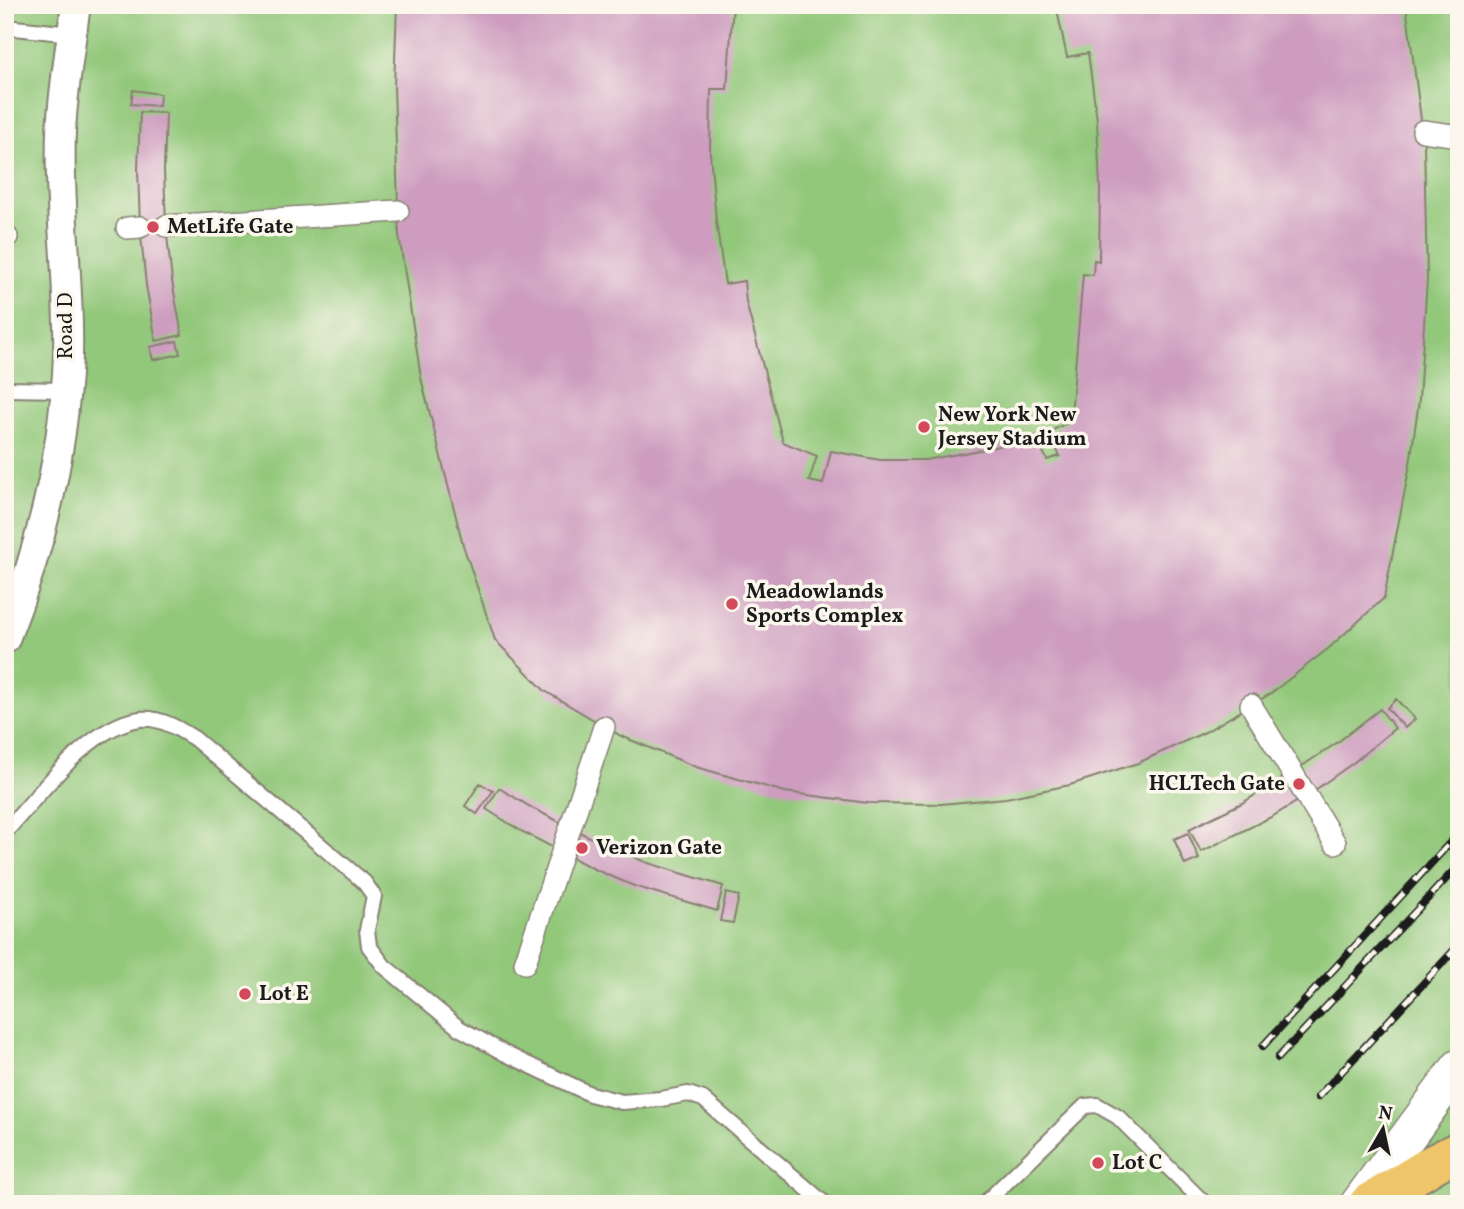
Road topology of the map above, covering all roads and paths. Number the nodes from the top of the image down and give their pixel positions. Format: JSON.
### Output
{"nodes":[{"id":1,"x":76,"y":5,"type":"edge"},
{"id":2,"x":5,"y":27,"type":"edge"},
{"id":3,"x":72,"y":34,"type":"junction"},
{"id":4,"x":1423,"y":131,"type":"dead end"},
{"id":5,"x":1459,"y":136,"type":"edge"},
{"id":6,"x":398,"y":211,"type":"dead end"},
{"id":7,"x":166,"y":226,"type":"dead end"},
{"id":8,"x":5,"y":389,"type":"edge"},
{"id":9,"x":65,"y":390,"type":"junction"},
{"id":10,"x":5,"y":639,"type":"edge"},
{"id":11,"x":1251,"y":705,"type":"dead end"},
{"id":12,"x":604,"y":727,"type":"dead end"},
{"id":13,"x":5,"y":832,"type":"edge"},
{"id":14,"x":1335,"y":844,"type":"dead end"},
{"id":15,"x":525,"y":963,"type":"dead end"},
{"id":16,"x":1459,"y":1067,"type":"edge"},
{"id":17,"x":1459,"y":1151,"type":"edge"},
{"id":18,"x":825,"y":1204,"type":"edge"},
{"id":19,"x":984,"y":1204,"type":"edge"},
{"id":20,"x":1206,"y":1204,"type":"edge"},
{"id":21,"x":1358,"y":1204,"type":"edge"},
{"id":22,"x":1368,"y":1204,"type":"edge"}],
"edges":[{"from":1,"to":3,"type":"street","name":"Road D"},
{"from":2,"to":3,"type":"lane"},
{"from":3,"to":9,"type":"street","name":"Road D"},
{"from":4,"to":5,"type":"street"},
{"from":6,"to":7,"type":"street"},
{"from":8,"to":9,"type":"lane"},
{"from":9,"to":10,"type":"street","name":"Road D"},
{"from":11,"to":14,"type":"street"},
{"from":12,"to":15,"type":"street"},
{"from":13,"to":18,"type":"lane"},
{"from":16,"to":21,"type":"street"},
{"from":17,"to":22,"type":"highway"},
{"from":19,"to":20,"type":"lane"}]}
